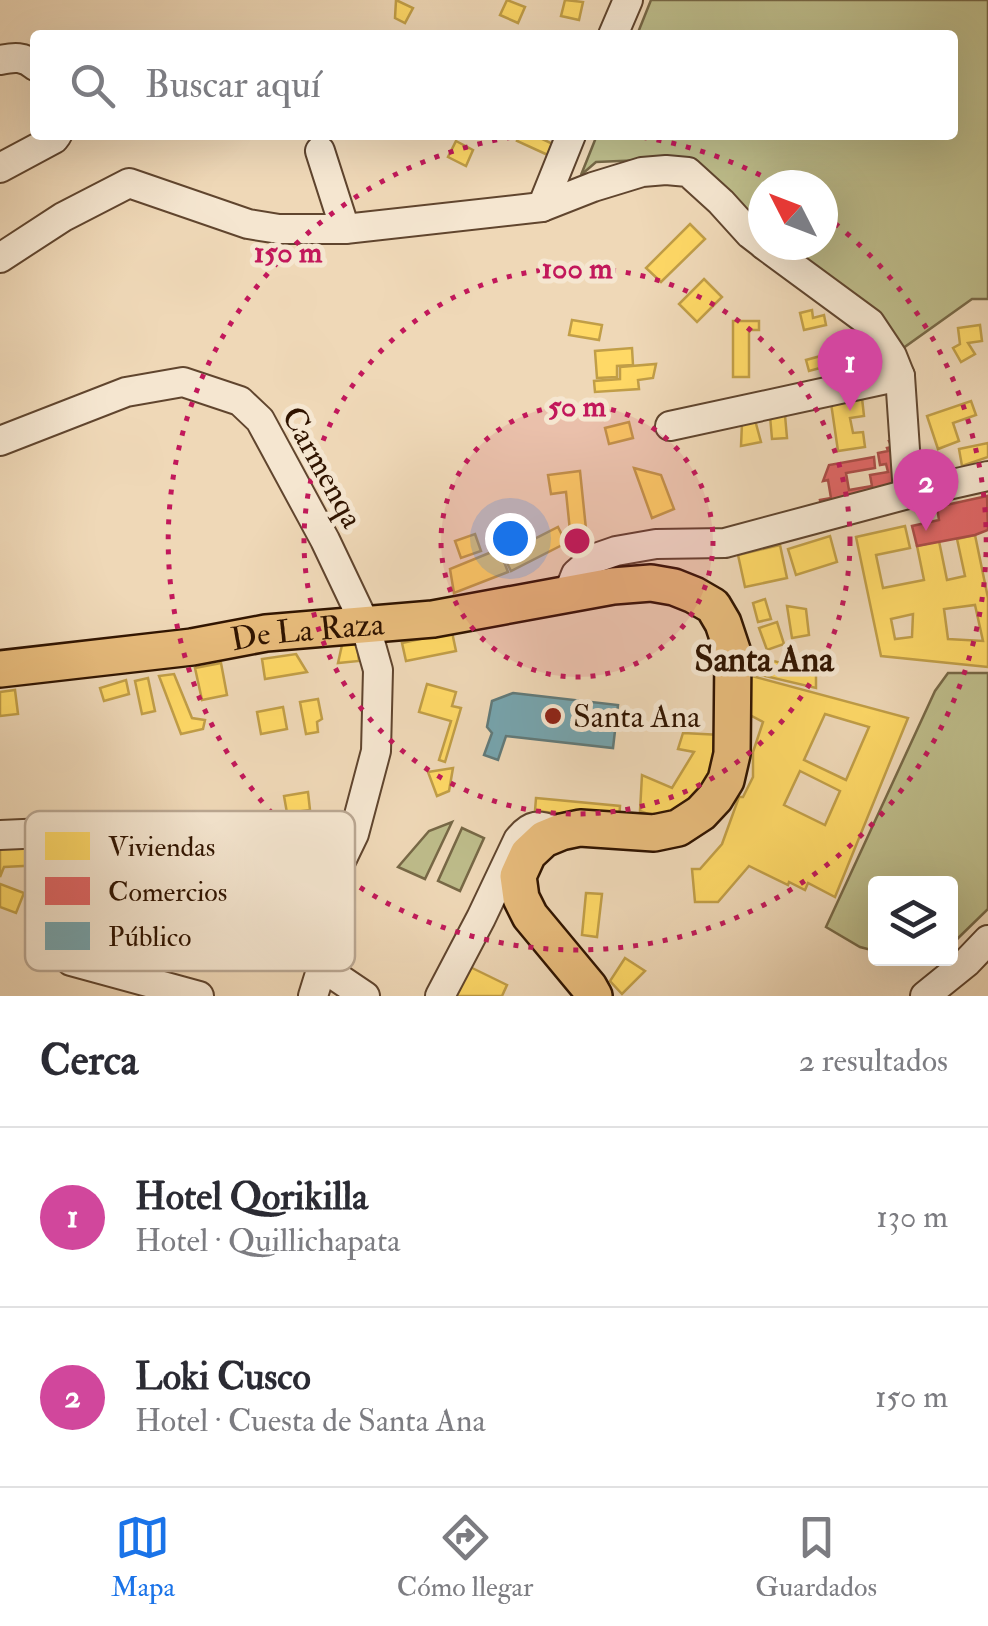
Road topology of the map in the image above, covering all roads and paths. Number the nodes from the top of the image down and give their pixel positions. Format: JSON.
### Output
{"nodes":[{"id":1,"x":628,"y":0,"type":"edge"},
{"id":2,"x":615,"y":30,"type":"edge"},
{"id":3,"x":0,"y":60,"type":"edge"},
{"id":4,"x":30,"y":62,"type":"edge"},
{"id":5,"x":52,"y":140,"type":"edge"},
{"id":6,"x":569,"y":140,"type":"edge"},
{"id":7,"x":320,"y":152,"type":"dead end"},
{"id":8,"x":0,"y":168,"type":"edge"},
{"id":9,"x":542,"y":206,"type":"junction"},
{"id":10,"x":344,"y":229,"type":"junction"},
{"id":11,"x":748,"y":232,"type":"edge"},
{"id":12,"x":0,"y":258,"type":"edge"},
{"id":13,"x":784,"y":260,"type":"edge"},
{"id":14,"x":900,"y":376,"type":"junction"},
{"id":15,"x":670,"y":426,"type":"dead end"},
{"id":16,"x":0,"y":441,"type":"edge"},
{"id":17,"x":988,"y":476,"type":"edge"},
{"id":18,"x":908,"y":494,"type":"junction"},
{"id":19,"x":568,"y":594,"type":"junction"},
{"id":20,"x":365,"y":624,"type":"junction"},
{"id":21,"x":0,"y":669,"type":"edge"},
{"id":22,"x":355,"y":830,"type":"edge"},
{"id":23,"x":561,"y":832,"type":"junction"},
{"id":24,"x":25,"y":834,"type":"edge"},
{"id":25,"x":0,"y":835,"type":"edge"},
{"id":26,"x":988,"y":940,"type":"edge"},
{"id":27,"x":988,"y":960,"type":"edge"},
{"id":28,"x":105,"y":971,"type":"edge"},
{"id":29,"x":321,"y":971,"type":"edge"},
{"id":30,"x":328,"y":971,"type":"edge"},
{"id":31,"x":199,"y":996,"type":"edge"},
{"id":32,"x":313,"y":996,"type":"edge"},
{"id":33,"x":366,"y":996,"type":"edge"},
{"id":34,"x":440,"y":996,"type":"edge"},
{"id":35,"x":594,"y":996,"type":"edge"},
{"id":36,"x":926,"y":996,"type":"edge"},
{"id":37,"x":949,"y":996,"type":"edge"}],
"edges":[{"from":1,"to":2,"type":"street"},
{"from":3,"to":4,"type":"street"},
{"from":5,"to":8,"type":"street"},
{"from":6,"to":9,"type":"street"},
{"from":7,"to":10,"type":"street"},
{"from":9,"to":10,"type":"street"},
{"from":9,"to":11,"type":"street"},
{"from":10,"to":12,"type":"street"},
{"from":13,"to":14,"type":"street"},
{"from":14,"to":15,"type":"street"},
{"from":14,"to":18,"type":"street"},
{"from":16,"to":20,"type":"street","name":"Carmenqa"},
{"from":17,"to":18,"type":"street"},
{"from":18,"to":19,"type":"street"},
{"from":19,"to":20,"type":"main road","name":"De La Raza"},
{"from":19,"to":23,"type":"main road","name":"De La Raza"},
{"from":20,"to":21,"type":"main road","name":"De La Raza"},
{"from":20,"to":22,"type":"street","name":"Carmenqa"},
{"from":23,"to":34,"type":"street"},
{"from":23,"to":35,"type":"main road"},
{"from":24,"to":25,"type":"street"},
{"from":26,"to":36,"type":"street"},
{"from":27,"to":37,"type":"street"},
{"from":28,"to":31,"type":"street"},
{"from":29,"to":32,"type":"street","name":"Carmenqa"},
{"from":30,"to":33,"type":"street"}]}
